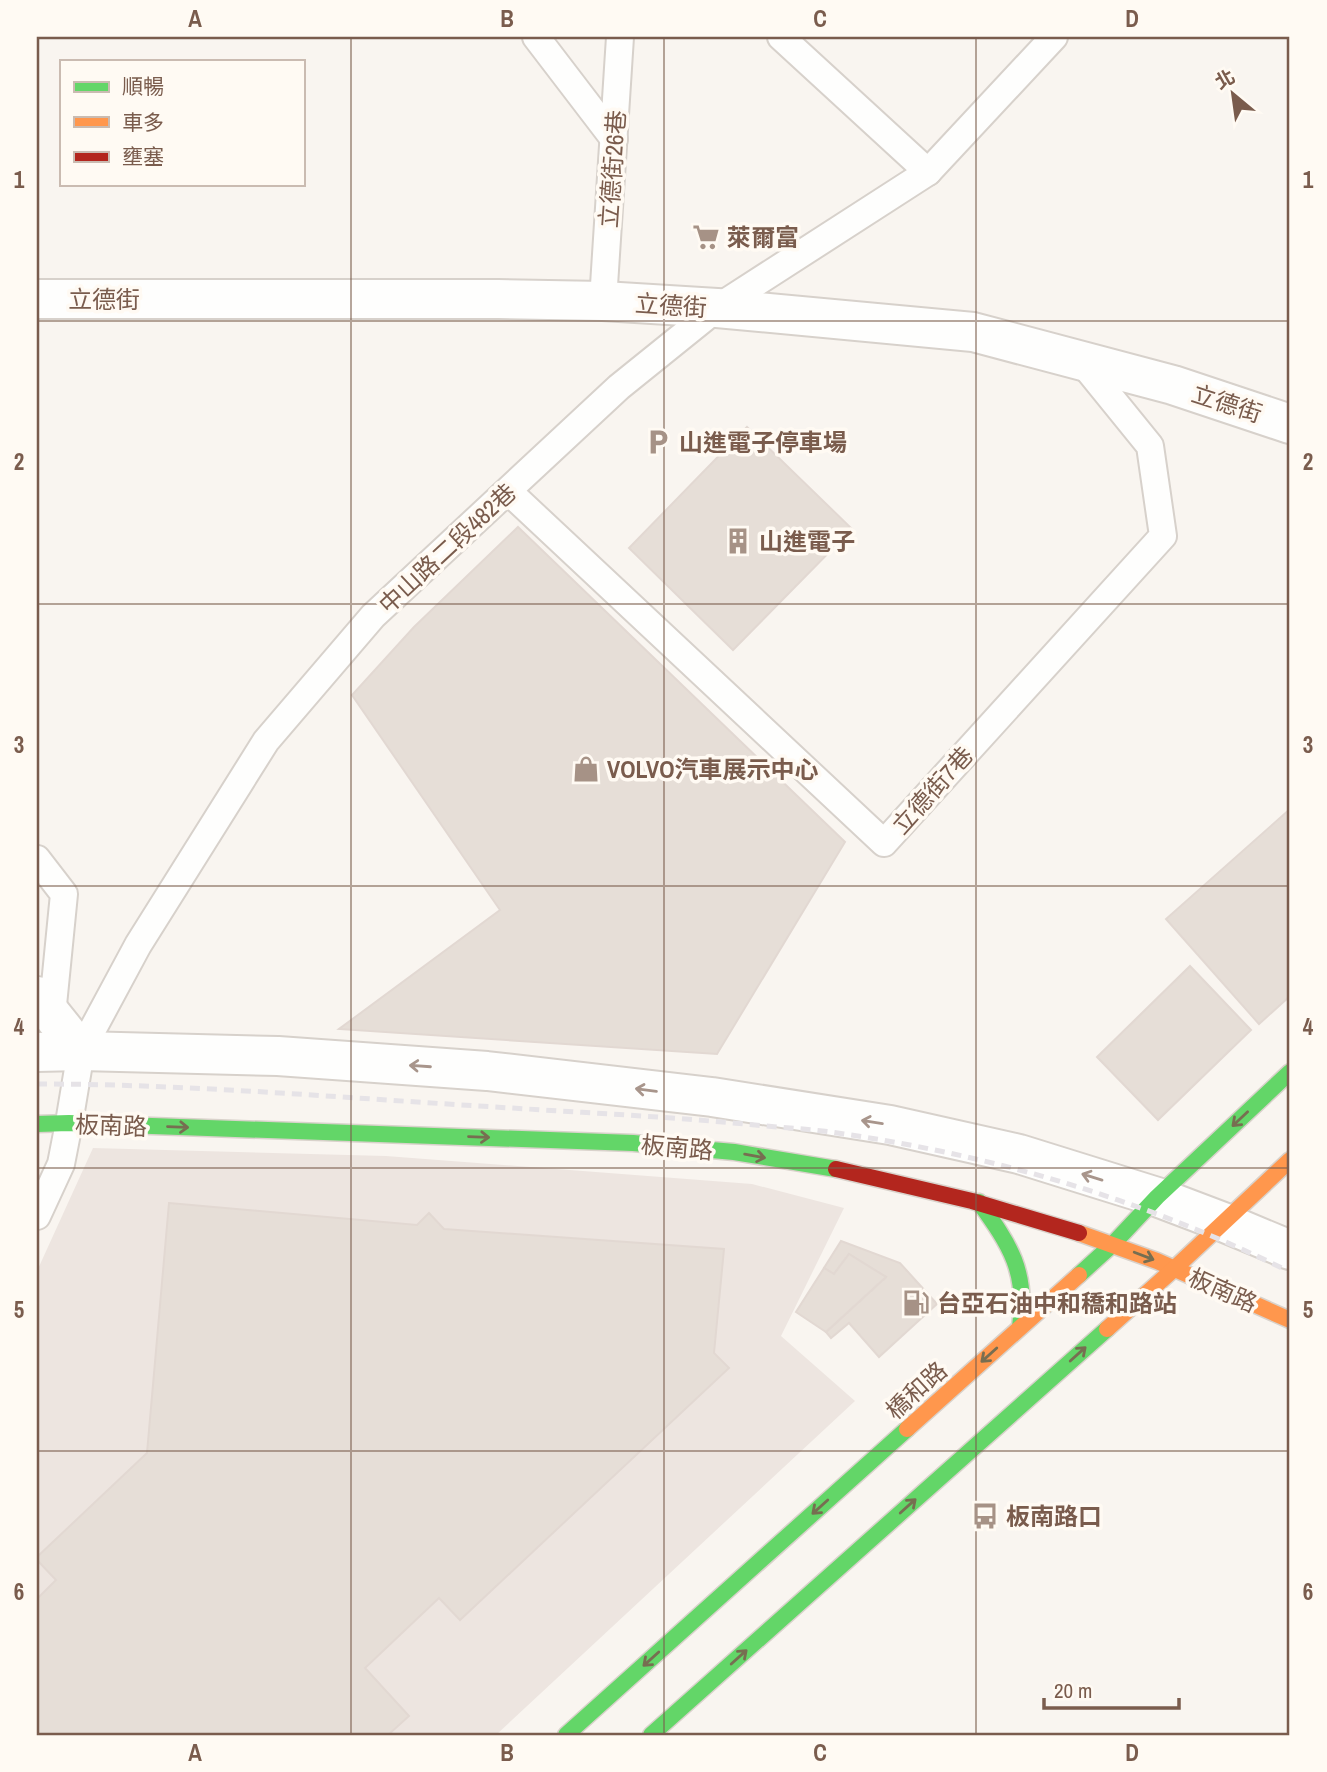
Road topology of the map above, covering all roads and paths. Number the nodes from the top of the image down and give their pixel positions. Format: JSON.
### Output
{"nodes":[{"id":1,"x":536,"y":37,"type":"edge"},
{"id":2,"x":620,"y":37,"type":"edge"},
{"id":3,"x":781,"y":37,"type":"edge"},
{"id":4,"x":1054,"y":37,"type":"edge"},
{"id":5,"x":614,"y":139,"type":"junction"},
{"id":6,"x":928,"y":172,"type":"junction"},
{"id":7,"x":37,"y":299,"type":"edge"},
{"id":8,"x":603,"y":301,"type":"junction"},
{"id":9,"x":717,"y":308,"type":"junction"},
{"id":10,"x":1081,"y":361,"type":"junction"},
{"id":11,"x":1290,"y":424,"type":"edge"},
{"id":12,"x":508,"y":491,"type":"junction"},
{"id":13,"x":37,"y":859,"type":"edge"},
{"id":14,"x":44,"y":1006,"type":"edge"},
{"id":15,"x":81,"y":1051,"type":"junction"},
{"id":16,"x":37,"y":1052,"type":"edge"},
{"id":17,"x":1290,"y":1072,"type":"edge"},
{"id":18,"x":69,"y":1123,"type":"junction"},
{"id":19,"x":37,"y":1124,"type":"edge"},
{"id":20,"x":1290,"y":1160,"type":"edge"},
{"id":21,"x":1157,"y":1197,"type":"junction"},
{"id":22,"x":979,"y":1202,"type":"junction"},
{"id":23,"x":37,"y":1216,"type":"edge"},
{"id":24,"x":1223,"y":1222,"type":"junction"},
{"id":25,"x":1113,"y":1244,"type":"junction"},
{"id":26,"x":1290,"y":1250,"type":"edge"},
{"id":27,"x":1175,"y":1268,"type":"junction"},
{"id":28,"x":1290,"y":1320,"type":"edge"},
{"id":29,"x":1020,"y":1327,"type":"junction"},
{"id":30,"x":566,"y":1735,"type":"edge"},
{"id":31,"x":651,"y":1735,"type":"edge"}],
"edges":[{"from":1,"to":5,"type":"lane"},
{"from":2,"to":5,"type":"lane","name":"立德街26巷"},
{"from":3,"to":6,"type":"lane"},
{"from":4,"to":6,"type":"lane","name":"中山路二段482巷"},
{"from":5,"to":8,"type":"lane","name":"立德街26巷"},
{"from":6,"to":9,"type":"lane","name":"中山路二段482巷"},
{"from":7,"to":8,"type":"street","name":"立德街"},
{"from":8,"to":9,"type":"street","name":"立德街"},
{"from":9,"to":10,"type":"street","name":"立德街"},
{"from":9,"to":12,"type":"lane","name":"中山路二段482巷"},
{"from":10,"to":11,"type":"street","name":"立德街"},
{"from":10,"to":12,"type":"lane","name":"立德街7巷"},
{"from":12,"to":15,"type":"lane","name":"中山路二段482巷"},
{"from":13,"to":14,"type":"lane"},
{"from":14,"to":15,"type":"street"},
{"from":15,"to":16,"type":"street"},
{"from":15,"to":18,"type":"lane","name":"中山路二段482巷"},
{"from":21,"to":15,"type":"street","one_way":true},
{"from":17,"to":21,"type":"street","name":"橋和路","one_way":true},
{"from":18,"to":19,"type":"street","name":"板南路"},
{"from":18,"to":22,"type":"street","name":"板南路","one_way":true},
{"from":18,"to":23,"type":"lane","name":"中山路二段482巷"},
{"from":20,"to":24,"type":"street"},
{"from":21,"to":24,"type":"street"},
{"from":21,"to":25,"type":"street","name":"橋和路"},
{"from":22,"to":25,"type":"street","name":"板南路"},
{"from":22,"to":29,"type":"street"},
{"from":24,"to":26,"type":"street"},
{"from":24,"to":27,"type":"street"},
{"from":25,"to":27,"type":"street","name":"板南路","one_way":true},
{"from":25,"to":29,"type":"street","name":"橋和路"},
{"from":27,"to":28,"type":"street","name":"板南路"},
{"from":31,"to":27,"type":"street","one_way":true},
{"from":29,"to":30,"type":"street","name":"橋和路","one_way":true}]}
